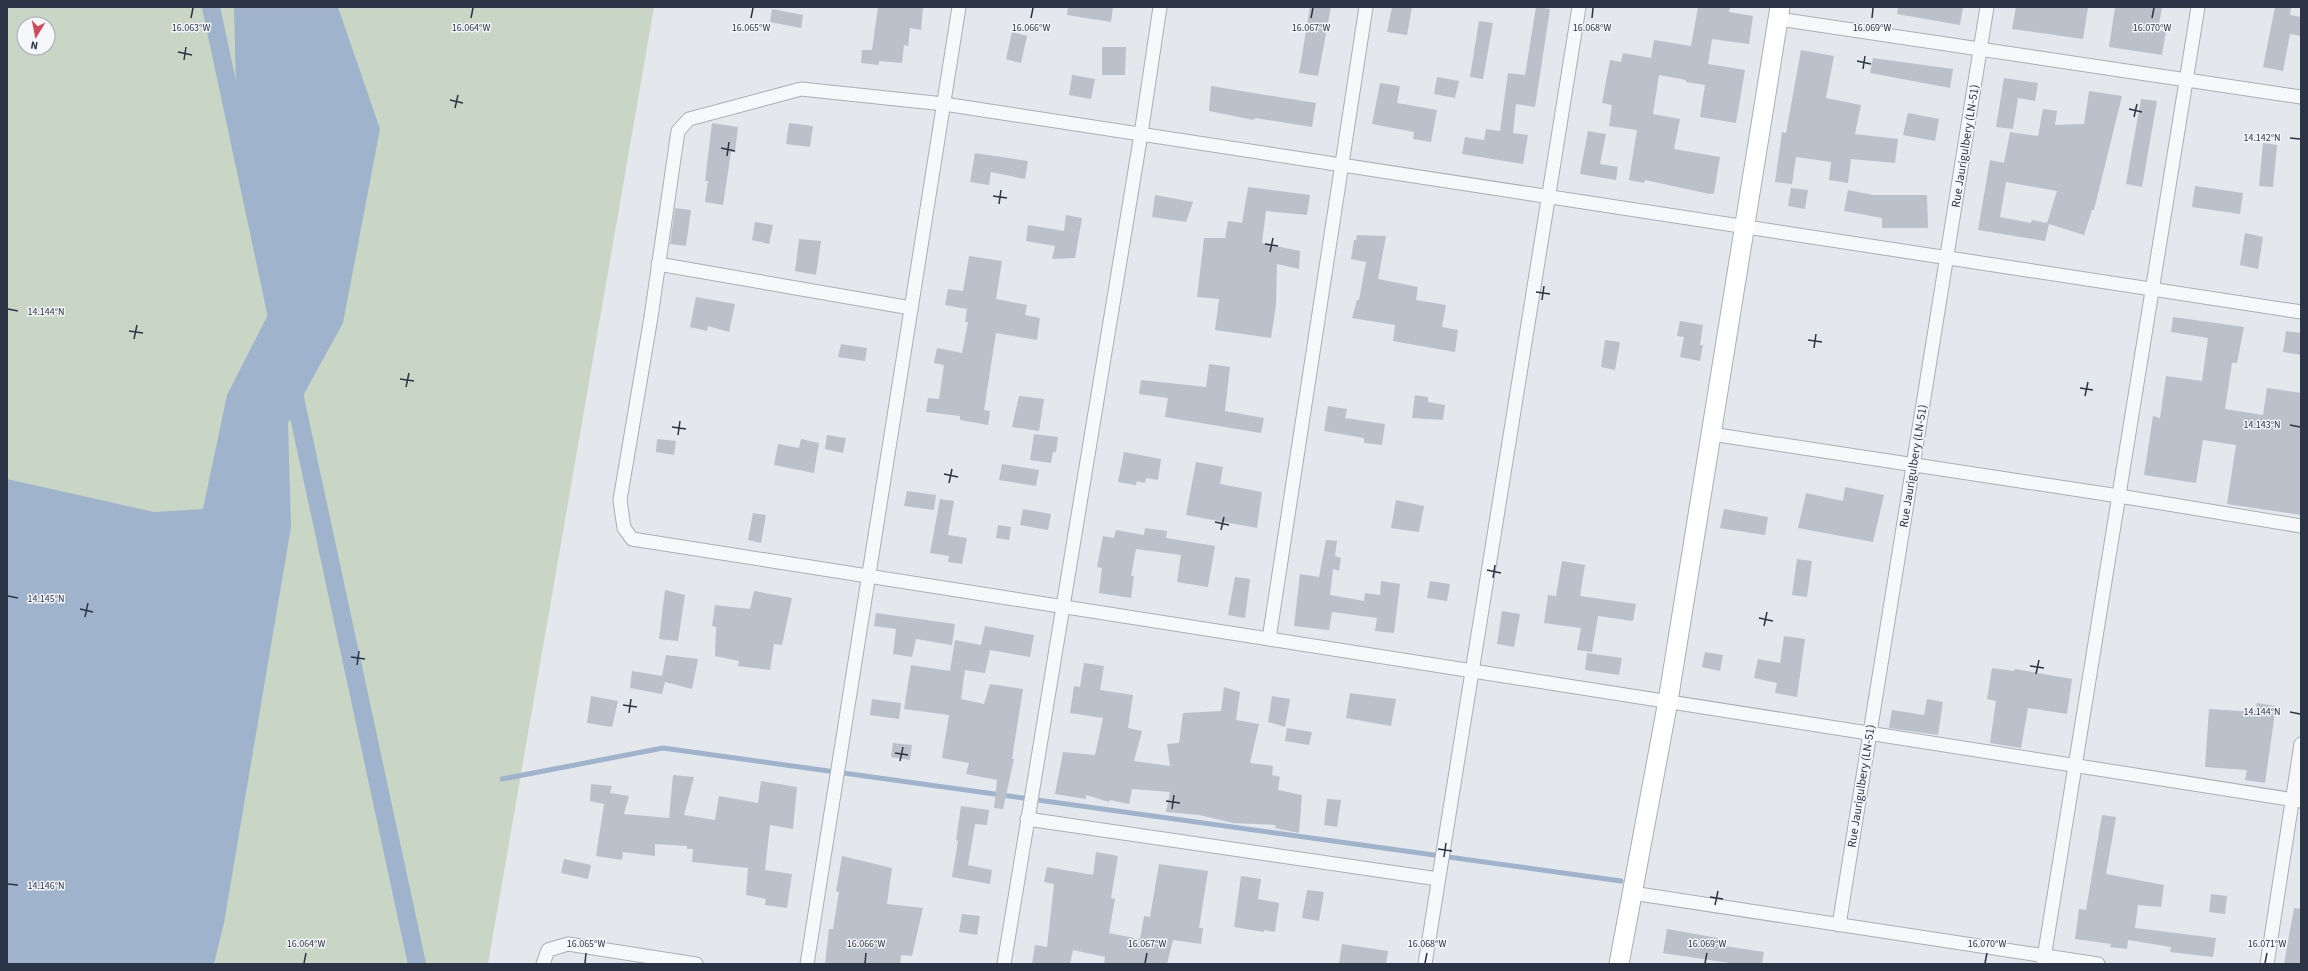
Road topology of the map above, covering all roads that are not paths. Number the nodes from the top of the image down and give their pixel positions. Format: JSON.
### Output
{"nodes":[{"id":1,"x":959,"y":7,"type":"edge"},
{"id":2,"x":1160,"y":7,"type":"edge"},
{"id":3,"x":1366,"y":7,"type":"edge"},
{"id":4,"x":1579,"y":7,"type":"edge"},
{"id":5,"x":1987,"y":7,"type":"edge"},
{"id":6,"x":2198,"y":7,"type":"edge"},
{"id":7,"x":1779,"y":13,"type":"edge"},
{"id":8,"x":1980,"y":49,"type":"junction"},
{"id":9,"x":2186,"y":80,"type":"junction"},
{"id":10,"x":2301,"y":97,"type":"edge"},
{"id":11,"x":944,"y":104,"type":"junction"},
{"id":12,"x":1141,"y":134,"type":"junction"},
{"id":13,"x":1342,"y":165,"type":"junction"},
{"id":14,"x":1548,"y":197,"type":"junction"},
{"id":15,"x":1744,"y":227,"type":"junction"},
{"id":16,"x":1946,"y":258,"type":"junction"},
{"id":17,"x":658,"y":264,"type":"junction"},
{"id":18,"x":2152,"y":289,"type":"junction"},
{"id":19,"x":911,"y":308,"type":"junction"},
{"id":20,"x":2301,"y":312,"type":"edge"},
{"id":21,"x":1711,"y":434,"type":"junction"},
{"id":22,"x":1913,"y":464,"type":"junction"},
{"id":23,"x":2119,"y":496,"type":"junction"},
{"id":24,"x":2301,"y":526,"type":"edge"},
{"id":25,"x":869,"y":576,"type":"junction"},
{"id":26,"x":1062,"y":606,"type":"junction"},
{"id":27,"x":1269,"y":639,"type":"junction"},
{"id":28,"x":1472,"y":670,"type":"junction"},
{"id":29,"x":1668,"y":701,"type":"junction"},
{"id":30,"x":1870,"y":733,"type":"junction"},
{"id":31,"x":2301,"y":744,"type":"edge"},
{"id":32,"x":2075,"y":765,"type":"junction"},
{"id":33,"x":2297,"y":800,"type":"edge"},
{"id":34,"x":1027,"y":819,"type":"junction"},
{"id":35,"x":1438,"y":879,"type":"junction"},
{"id":36,"x":1632,"y":893,"type":"junction"},
{"id":37,"x":1839,"y":924,"type":"junction"},
{"id":38,"x":2044,"y":960,"type":"edge"},
{"id":39,"x":543,"y":964,"type":"edge"},
{"id":40,"x":696,"y":964,"type":"edge"},
{"id":41,"x":807,"y":964,"type":"edge"},
{"id":42,"x":1004,"y":964,"type":"edge"},
{"id":43,"x":1424,"y":964,"type":"edge"},
{"id":44,"x":1619,"y":964,"type":"edge"},
{"id":45,"x":2098,"y":964,"type":"edge"},
{"id":46,"x":2267,"y":964,"type":"edge"}],
"edges":[{"from":1,"to":11,"type":"street"},
{"from":2,"to":12,"type":"street"},
{"from":3,"to":13,"type":"street"},
{"from":4,"to":14,"type":"street"},
{"from":5,"to":8,"type":"street","name":"Rue Jaurigulbery (LN-51)"},
{"from":6,"to":9,"type":"street"},
{"from":7,"to":8,"type":"street"},
{"from":7,"to":15,"type":"street"},
{"from":8,"to":9,"type":"street"},
{"from":8,"to":16,"type":"street","name":"Rue Jaurigulbery (LN-51)"},
{"from":9,"to":10,"type":"street"},
{"from":9,"to":18,"type":"street"},
{"from":11,"to":12,"type":"street"},
{"from":11,"to":17,"type":"street"},
{"from":11,"to":19,"type":"street"},
{"from":12,"to":13,"type":"street"},
{"from":12,"to":26,"type":"street"},
{"from":13,"to":14,"type":"street"},
{"from":13,"to":27,"type":"street"},
{"from":14,"to":15,"type":"street"},
{"from":14,"to":28,"type":"street"},
{"from":15,"to":16,"type":"street"},
{"from":15,"to":21,"type":"street"},
{"from":16,"to":18,"type":"street"},
{"from":16,"to":22,"type":"street","name":"Rue Jaurigulbery (LN-51)"},
{"from":17,"to":19,"type":"street"},
{"from":17,"to":25,"type":"street"},
{"from":18,"to":20,"type":"street"},
{"from":18,"to":23,"type":"street"},
{"from":19,"to":25,"type":"street"},
{"from":21,"to":22,"type":"street"},
{"from":21,"to":29,"type":"street"},
{"from":22,"to":23,"type":"street"},
{"from":22,"to":30,"type":"street","name":"Rue Jaurigulbery (LN-51)"},
{"from":23,"to":24,"type":"street"},
{"from":23,"to":32,"type":"street"},
{"from":25,"to":26,"type":"street"},
{"from":25,"to":41,"type":"street"},
{"from":26,"to":27,"type":"street"},
{"from":26,"to":34,"type":"street"},
{"from":27,"to":28,"type":"street"},
{"from":28,"to":29,"type":"street"},
{"from":28,"to":35,"type":"street"},
{"from":29,"to":30,"type":"street"},
{"from":29,"to":36,"type":"street"},
{"from":30,"to":32,"type":"street"},
{"from":30,"to":37,"type":"street","name":"Rue Jaurigulbery (LN-51)"},
{"from":31,"to":33,"type":"street"},
{"from":32,"to":33,"type":"street"},
{"from":32,"to":38,"type":"street"},
{"from":33,"to":46,"type":"street"},
{"from":34,"to":35,"type":"street"},
{"from":34,"to":42,"type":"street"},
{"from":35,"to":43,"type":"street"},
{"from":36,"to":37,"type":"street"},
{"from":36,"to":44,"type":"street"},
{"from":37,"to":38,"type":"street"},
{"from":38,"to":45,"type":"street"},
{"from":39,"to":40,"type":"street"}]}
